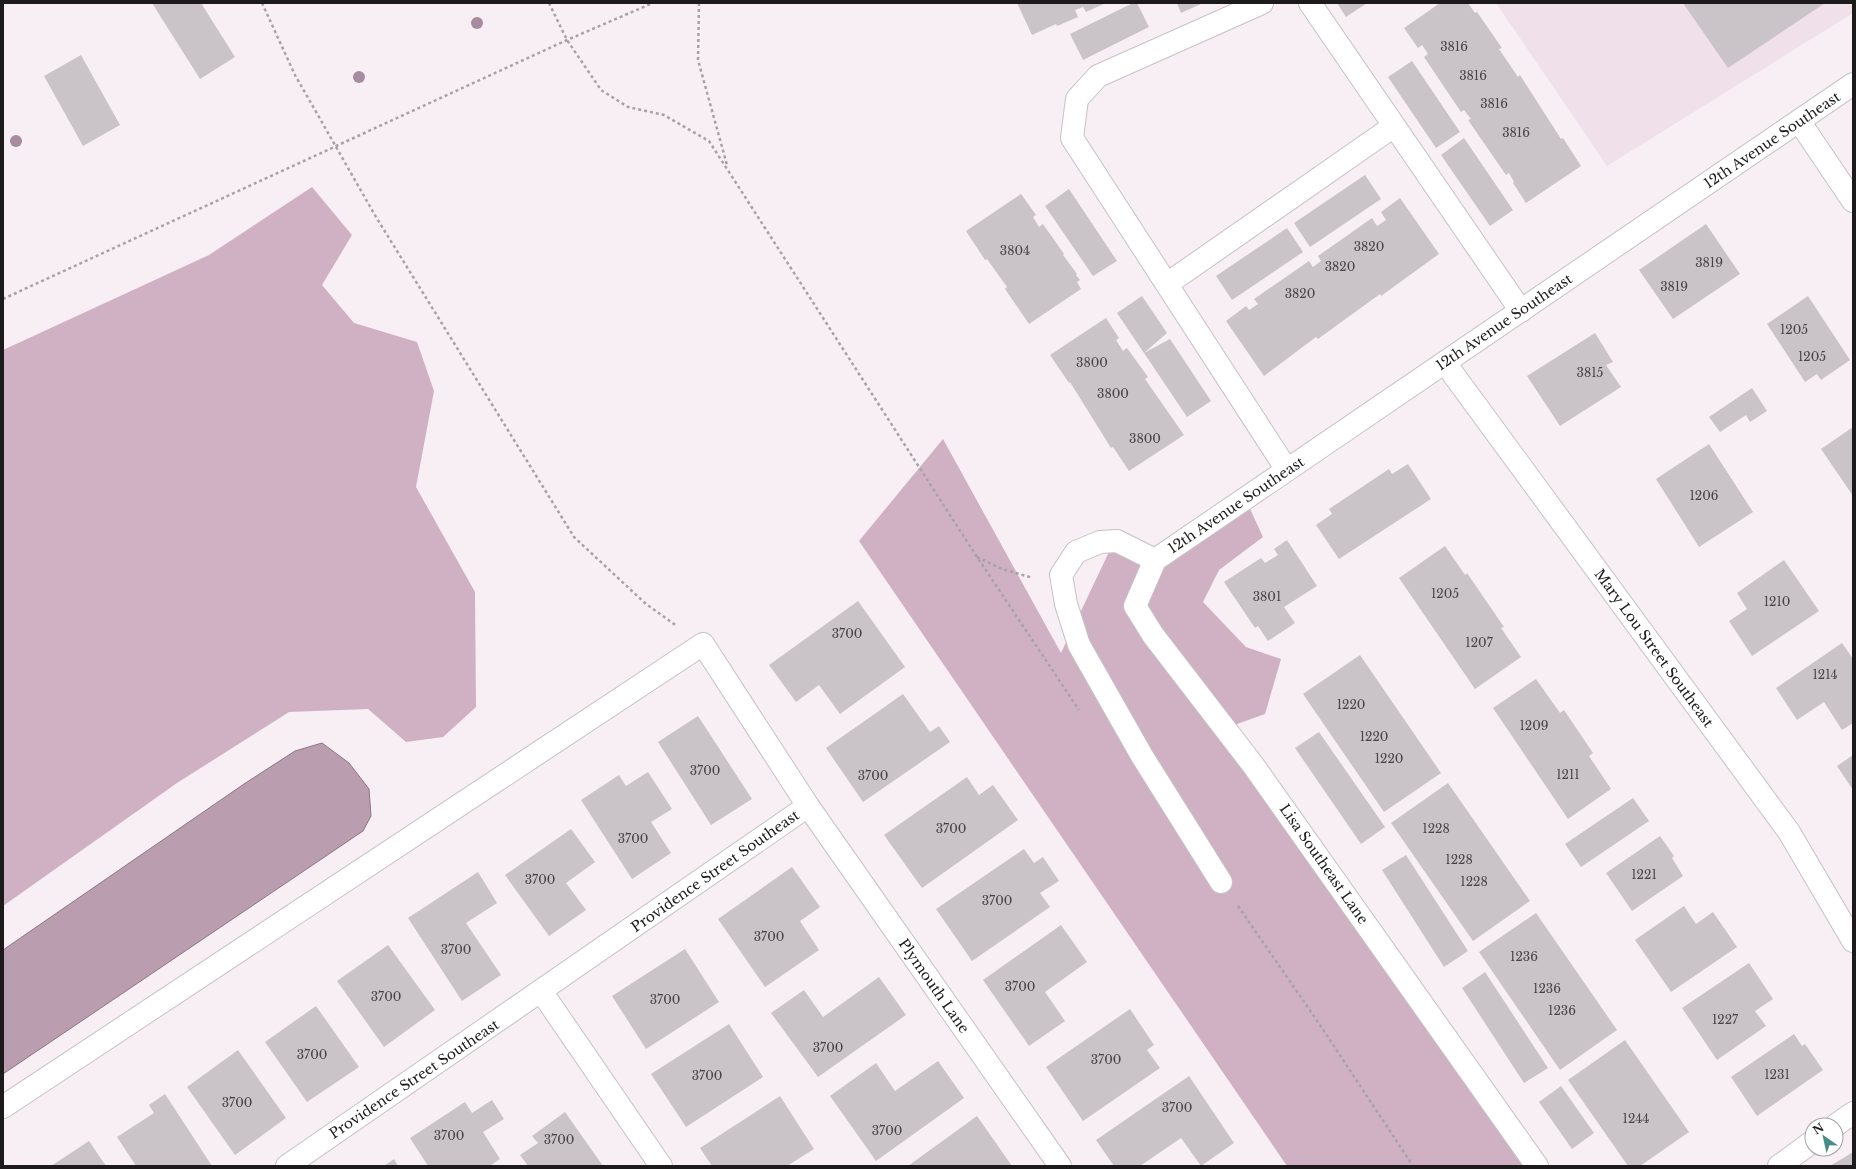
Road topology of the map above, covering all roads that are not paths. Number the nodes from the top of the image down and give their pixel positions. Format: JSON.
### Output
{"nodes":[{"id":1,"x":1262,"y":3,"type":"edge"},
{"id":2,"x":1310,"y":3,"type":"edge"},
{"id":3,"x":1853,"y":84,"type":"edge"},
{"id":4,"x":1798,"y":122,"type":"junction"},
{"id":5,"x":1394,"y":126,"type":"junction"},
{"id":6,"x":1853,"y":202,"type":"edge"},
{"id":7,"x":1167,"y":284,"type":"junction"},
{"id":8,"x":1521,"y":311,"type":"junction"},
{"id":9,"x":1444,"y":363,"type":"junction"},
{"id":10,"x":1287,"y":470,"type":"junction"},
{"id":11,"x":1155,"y":560,"type":"junction"},
{"id":12,"x":808,"y":806,"type":"junction"},
{"id":13,"x":1221,"y":882,"type":"road end"},
{"id":14,"x":1853,"y":941,"type":"edge"},
{"id":15,"x":541,"y":991,"type":"junction"},
{"id":16,"x":3,"y":1107,"type":"edge"},
{"id":17,"x":1853,"y":1112,"type":"edge"},
{"id":18,"x":1844,"y":1119,"type":"edge"},
{"id":19,"x":1804,"y":1148,"type":"edge"},
{"id":20,"x":287,"y":1166,"type":"edge"},
{"id":21,"x":661,"y":1166,"type":"edge"},
{"id":22,"x":1060,"y":1166,"type":"edge"},
{"id":23,"x":1537,"y":1166,"type":"edge"},
{"id":24,"x":1779,"y":1166,"type":"edge"}],
"edges":[{"from":1,"to":7,"type":"street"},
{"from":2,"to":5,"type":"street"},
{"from":3,"to":4,"type":"street","name":"12th Avenue Southeast"},
{"from":4,"to":6,"type":"street"},
{"from":4,"to":8,"type":"street","name":"12th Avenue Southeast"},
{"from":5,"to":7,"type":"street"},
{"from":5,"to":8,"type":"street"},
{"from":7,"to":10,"type":"street"},
{"from":8,"to":9,"type":"street","name":"12th Avenue Southeast"},
{"from":9,"to":10,"type":"street","name":"12th Avenue Southeast"},
{"from":9,"to":14,"type":"street","name":"Mary Lou Street Southeast"},
{"from":10,"to":11,"type":"street","name":"12th Avenue Southeast"},
{"from":11,"to":13,"type":"street"},
{"from":11,"to":23,"type":"street","name":"Lisa Southeast Lane"},
{"from":12,"to":15,"type":"street","name":"Providence Street Southeast"},
{"from":12,"to":16,"type":"street","name":"Providence Street Southeast"},
{"from":12,"to":22,"type":"street","name":"Plymouth Lane"},
{"from":15,"to":20,"type":"street","name":"Providence Street Southeast"},
{"from":15,"to":21,"type":"street"},
{"from":17,"to":18,"type":"street"},
{"from":19,"to":24,"type":"street"}]}
